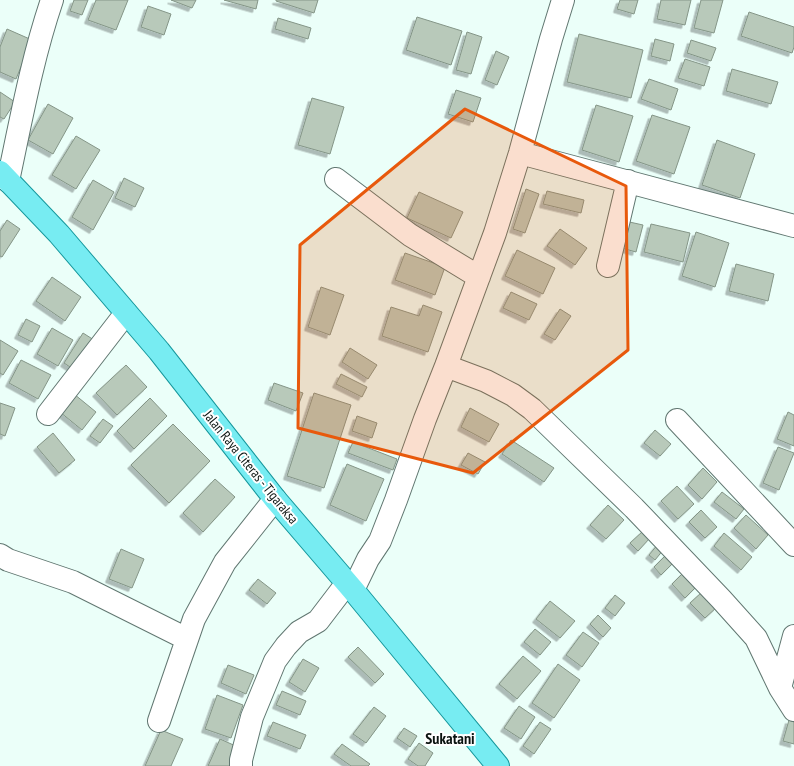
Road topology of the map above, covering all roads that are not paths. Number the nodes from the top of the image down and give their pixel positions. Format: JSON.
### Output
{"nodes":[{"id":1,"x":52,"y":0,"type":"edge"},
{"id":2,"x":563,"y":0,"type":"edge"},
{"id":3,"x":520,"y":153,"type":"junction"},
{"id":4,"x":4,"y":176,"type":"edge"},
{"id":5,"x":336,"y":179,"type":"dead end"},
{"id":6,"x":628,"y":181,"type":"junction"},
{"id":7,"x":794,"y":226,"type":"edge"},
{"id":8,"x":608,"y":266,"type":"dead end"},
{"id":9,"x":479,"y":277,"type":"junction"},
{"id":10,"x":126,"y":313,"type":"junction"},
{"id":11,"x":446,"y":366,"type":"junction"},
{"id":12,"x":48,"y":414,"type":"dead end"},
{"id":13,"x":677,"y":420,"type":"dead end"},
{"id":14,"x":275,"y":499,"type":"junction"},
{"id":15,"x":794,"y":545,"type":"edge"},
{"id":16,"x":0,"y":555,"type":"edge"},
{"id":17,"x":350,"y":586,"type":"junction"},
{"id":18,"x":794,"y":636,"type":"edge"},
{"id":19,"x":187,"y":639,"type":"junction"},
{"id":20,"x":780,"y":688,"type":"junction"},
{"id":21,"x":794,"y":710,"type":"edge"},
{"id":22,"x":159,"y":721,"type":"dead end"},
{"id":23,"x":241,"y":766,"type":"edge"},
{"id":24,"x":498,"y":766,"type":"edge"}],
"edges":[{"from":1,"to":4,"type":"street"},
{"from":2,"to":3,"type":"street"},
{"from":3,"to":6,"type":"street"},
{"from":3,"to":9,"type":"street"},
{"from":4,"to":10,"type":"main road","name":"Jalan Raya Citeras - Tigaraksa"},
{"from":5,"to":9,"type":"street"},
{"from":6,"to":7,"type":"street"},
{"from":6,"to":8,"type":"street"},
{"from":9,"to":11,"type":"street"},
{"from":10,"to":12,"type":"street"},
{"from":10,"to":14,"type":"main road","name":"Jalan Raya Citeras - Tigaraksa"},
{"from":11,"to":17,"type":"street"},
{"from":11,"to":20,"type":"street"},
{"from":13,"to":15,"type":"street"},
{"from":14,"to":17,"type":"main road","name":"Jalan Raya Citeras - Tigaraksa"},
{"from":14,"to":19,"type":"street"},
{"from":16,"to":19,"type":"street"},
{"from":17,"to":23,"type":"street"},
{"from":17,"to":24,"type":"main road","name":"Jalan Raya Citeras - Tigaraksa"},
{"from":18,"to":20,"type":"street"},
{"from":19,"to":22,"type":"street"},
{"from":20,"to":21,"type":"street"}]}
